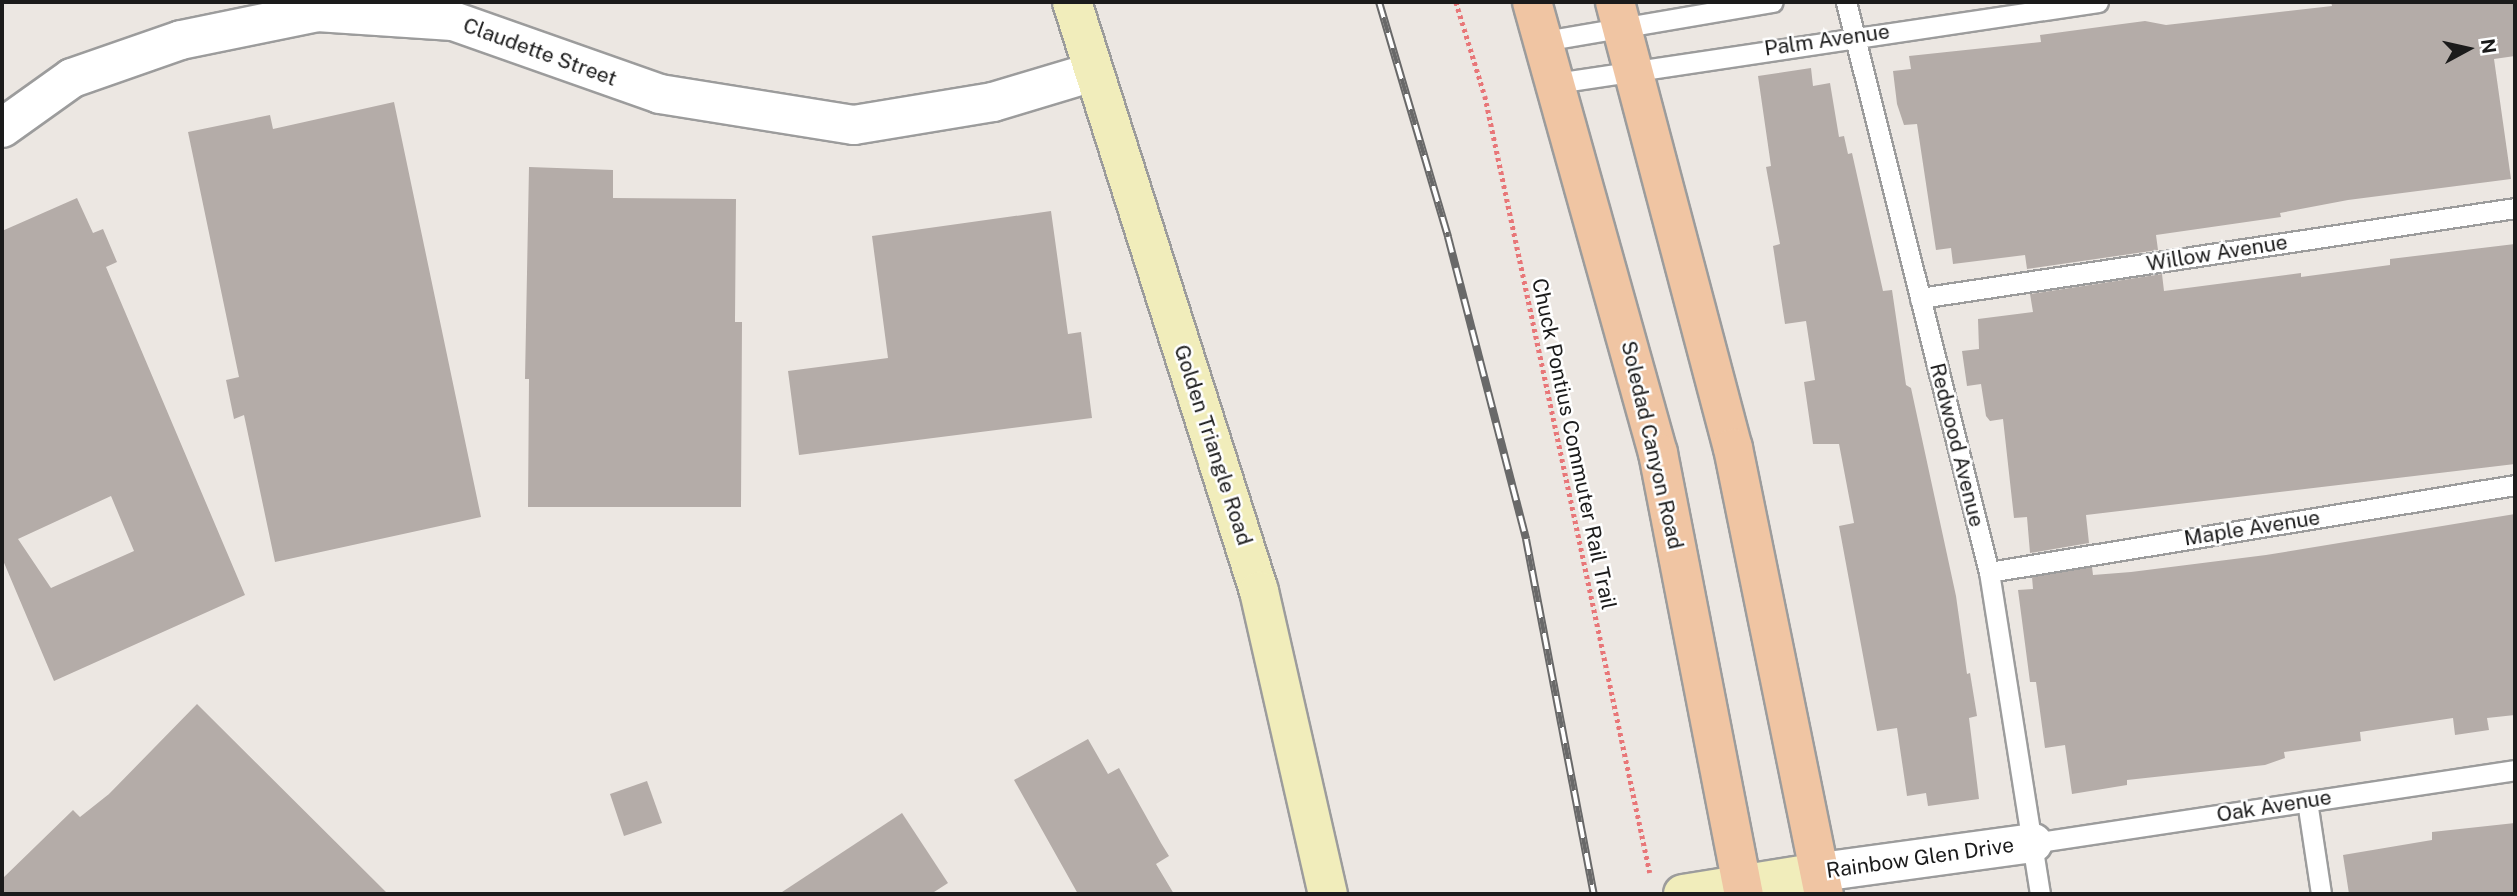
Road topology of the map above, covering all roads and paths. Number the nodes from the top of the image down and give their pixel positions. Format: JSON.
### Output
{"nodes":[{"id":1,"x":1072,"y":2,"type":"edge"},
{"id":2,"x":1456,"y":2,"type":"edge"},
{"id":3,"x":1532,"y":2,"type":"edge"},
{"id":4,"x":1773,"y":2,"type":"edge"},
{"id":5,"x":1846,"y":2,"type":"edge"},
{"id":6,"x":2098,"y":2,"type":"edge"},
{"id":7,"x":1618,"y":13,"type":"edge"},
{"id":8,"x":1856,"y":36,"type":"junction"},
{"id":9,"x":1544,"y":41,"type":"junction"},
{"id":10,"x":1634,"y":68,"type":"junction"},
{"id":11,"x":1093,"y":72,"type":"junction"},
{"id":12,"x":1556,"y":83,"type":"junction"},
{"id":13,"x":2,"y":128,"type":"edge"},
{"id":14,"x":2515,"y":208,"type":"edge"},
{"id":15,"x":1920,"y":298,"type":"junction"},
{"id":16,"x":2515,"y":485,"type":"edge"},
{"id":17,"x":1989,"y":572,"type":"junction"},
{"id":18,"x":2515,"y":770,"type":"edge"},
{"id":19,"x":2307,"y":801,"type":"junction"},
{"id":20,"x":2033,"y":843,"type":"junction"},
{"id":21,"x":1822,"y":883,"type":"edge"},
{"id":22,"x":1667,"y":888,"type":"edge"},
{"id":23,"x":1743,"y":890,"type":"edge"},
{"id":24,"x":1328,"y":894,"type":"edge"},
{"id":25,"x":2040,"y":894,"type":"edge"},
{"id":26,"x":2321,"y":894,"type":"edge"}],
"edges":[{"from":1,"to":11,"type":"street","name":"Golden Triangle Road"},
{"from":2,"to":22,"type":"path","name":"Chuck Pontius Commuter Rail Trail"},
{"from":3,"to":9,"type":"main road","name":"Soledad Canyon Road"},
{"from":4,"to":7,"type":"lane"},
{"from":5,"to":8,"type":"lane","name":"Redwood Avenue"},
{"from":6,"to":8,"type":"lane","name":"Palm Avenue"},
{"from":7,"to":9,"type":"lane"},
{"from":7,"to":10,"type":"main road"},
{"from":8,"to":10,"type":"lane","name":"Palm Avenue"},
{"from":8,"to":15,"type":"lane","name":"Redwood Avenue"},
{"from":9,"to":12,"type":"main road","name":"Soledad Canyon Road"},
{"from":10,"to":12,"type":"lane","name":"Palm Avenue"},
{"from":10,"to":21,"type":"main road"},
{"from":11,"to":13,"type":"street","name":"Claudette Street"},
{"from":11,"to":24,"type":"street","name":"Golden Triangle Road"},
{"from":12,"to":23,"type":"main road","name":"Soledad Canyon Road"},
{"from":14,"to":15,"type":"lane","name":"Willow Avenue"},
{"from":15,"to":17,"type":"lane","name":"Redwood Avenue"},
{"from":16,"to":17,"type":"lane","name":"Maple Avenue"},
{"from":17,"to":20,"type":"lane","name":"Redwood Avenue"},
{"from":18,"to":19,"type":"lane","name":"Oak Avenue"},
{"from":19,"to":20,"type":"lane","name":"Oak Avenue"},
{"from":19,"to":26,"type":"lane"},
{"from":20,"to":21,"type":"street","name":"Rainbow Glen Drive"},
{"from":20,"to":25,"type":"lane","name":"Redwood Avenue"},
{"from":21,"to":23,"type":"street","name":"Rainbow Glen Drive"},
{"from":22,"to":23,"type":"street","name":"Rainbow Glen Drive"}]}
